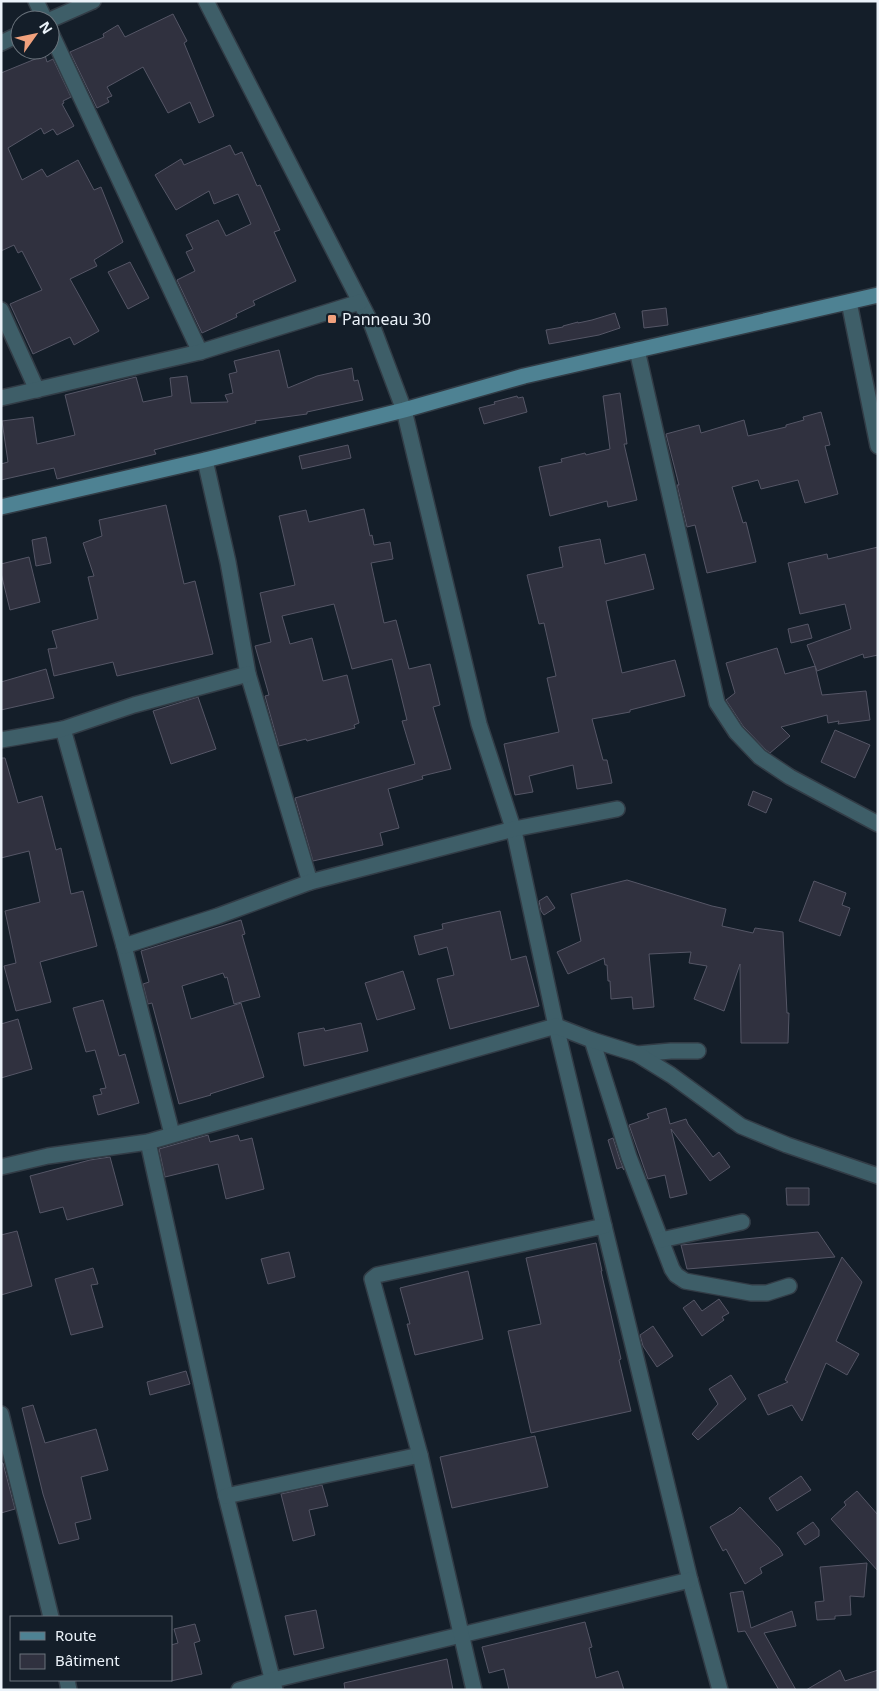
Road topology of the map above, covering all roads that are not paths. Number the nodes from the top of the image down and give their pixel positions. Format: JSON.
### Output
{"nodes":[{"id":1,"x":93,"y":1,"type":"edge"},
{"id":2,"x":206,"y":1,"type":"edge"},
{"id":3,"x":60,"y":16,"type":"edge"},
{"id":4,"x":60,"y":52,"type":"edge"},
{"id":5,"x":878,"y":295,"type":"edge"},
{"id":6,"x":360,"y":302,"type":"junction"},
{"id":7,"x":849,"y":302,"type":"junction"},
{"id":8,"x":1,"y":310,"type":"edge"},
{"id":9,"x":637,"y":350,"type":"junction"},
{"id":10,"x":200,"y":352,"type":"junction"},
{"id":11,"x":37,"y":390,"type":"junction"},
{"id":12,"x":1,"y":398,"type":"edge"},
{"id":13,"x":404,"y":410,"type":"junction"},
{"id":14,"x":878,"y":446,"type":"edge"},
{"id":15,"x":205,"y":460,"type":"junction"},
{"id":16,"x":1,"y":507,"type":"edge"},
{"id":17,"x":248,"y":674,"type":"junction"},
{"id":18,"x":63,"y":729,"type":"junction"},
{"id":19,"x":1,"y":740,"type":"edge"},
{"id":20,"x":617,"y":809,"type":"dead end"},
{"id":21,"x":878,"y":824,"type":"edge"},
{"id":22,"x":514,"y":829,"type":"junction"},
{"id":23,"x":310,"y":882,"type":"junction"},
{"id":24,"x":124,"y":946,"type":"junction"},
{"id":25,"x":556,"y":1026,"type":"junction"},
{"id":26,"x":592,"y":1040,"type":"junction"},
{"id":27,"x":698,"y":1051,"type":"dead end"},
{"id":28,"x":637,"y":1054,"type":"junction"},
{"id":29,"x":172,"y":1134,"type":"junction"},
{"id":30,"x":148,"y":1142,"type":"junction"},
{"id":31,"x":1,"y":1167,"type":"edge"},
{"id":32,"x":878,"y":1176,"type":"edge"},
{"id":33,"x":742,"y":1222,"type":"dead end"},
{"id":34,"x":604,"y":1226,"type":"junction"},
{"id":35,"x":661,"y":1240,"type":"junction"},
{"id":36,"x":789,"y":1286,"type":"dead end"},
{"id":37,"x":1,"y":1414,"type":"edge"},
{"id":38,"x":420,"y":1455,"type":"junction"},
{"id":39,"x":226,"y":1496,"type":"junction"},
{"id":40,"x":690,"y":1580,"type":"junction"},
{"id":41,"x":51,"y":1616,"type":"edge"},
{"id":42,"x":461,"y":1636,"type":"junction"},
{"id":43,"x":274,"y":1685,"type":"edge"},
{"id":44,"x":240,"y":1690,"type":"edge"},
{"id":45,"x":474,"y":1690,"type":"edge"},
{"id":46,"x":720,"y":1690,"type":"edge"}],
"edges":[{"from":1,"to":3,"type":"street"},
{"from":2,"to":6,"type":"street"},
{"from":4,"to":10,"type":"street"},
{"from":5,"to":7,"type":"street"},
{"from":6,"to":10,"type":"street"},
{"from":6,"to":13,"type":"street"},
{"from":7,"to":9,"type":"street"},
{"from":7,"to":14,"type":"street"},
{"from":8,"to":11,"type":"street"},
{"from":9,"to":13,"type":"street"},
{"from":9,"to":21,"type":"street"},
{"from":10,"to":11,"type":"street"},
{"from":11,"to":12,"type":"street"},
{"from":13,"to":15,"type":"street"},
{"from":13,"to":22,"type":"street"},
{"from":15,"to":16,"type":"street"},
{"from":15,"to":17,"type":"street"},
{"from":17,"to":18,"type":"street"},
{"from":17,"to":23,"type":"street"},
{"from":18,"to":19,"type":"street"},
{"from":18,"to":24,"type":"street"},
{"from":20,"to":22,"type":"street"},
{"from":22,"to":23,"type":"street"},
{"from":22,"to":25,"type":"street"},
{"from":23,"to":24,"type":"street"},
{"from":24,"to":29,"type":"street"},
{"from":25,"to":26,"type":"street"},
{"from":25,"to":29,"type":"street"},
{"from":25,"to":34,"type":"street"},
{"from":26,"to":28,"type":"street"},
{"from":26,"to":35,"type":"street"},
{"from":27,"to":28,"type":"street"},
{"from":28,"to":32,"type":"street"},
{"from":29,"to":30,"type":"street"},
{"from":30,"to":31,"type":"street"},
{"from":30,"to":39,"type":"street"},
{"from":33,"to":35,"type":"street"},
{"from":34,"to":38,"type":"street"},
{"from":34,"to":40,"type":"street"},
{"from":35,"to":36,"type":"street"},
{"from":37,"to":41,"type":"street"},
{"from":38,"to":39,"type":"street"},
{"from":38,"to":42,"type":"street"},
{"from":39,"to":43,"type":"street"},
{"from":40,"to":42,"type":"street"},
{"from":40,"to":46,"type":"street"},
{"from":42,"to":43,"type":"street"},
{"from":42,"to":45,"type":"street"},
{"from":43,"to":44,"type":"street"}]}
